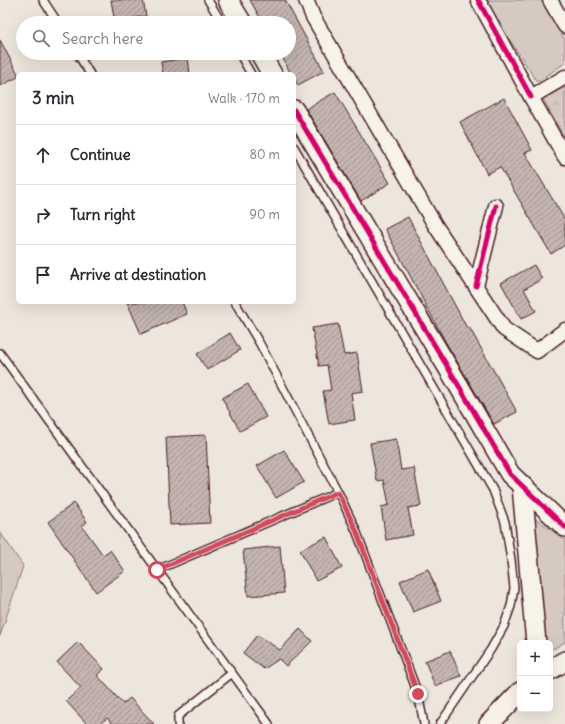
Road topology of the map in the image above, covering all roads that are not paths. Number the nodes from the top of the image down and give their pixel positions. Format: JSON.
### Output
{"nodes":[{"id":1,"x":43,"y":0,"type":"edge"},
{"id":2,"x":208,"y":0,"type":"edge"},
{"id":3,"x":228,"y":0,"type":"edge"},
{"id":4,"x":306,"y":0,"type":"edge"},
{"id":5,"x":478,"y":0,"type":"edge"},
{"id":6,"x":550,"y":0,"type":"edge"},
{"id":7,"x":53,"y":16,"type":"edge"},
{"id":8,"x":218,"y":16,"type":"edge"},
{"id":9,"x":238,"y":16,"type":"edge"},
{"id":10,"x":565,"y":26,"type":"edge"},
{"id":11,"x":81,"y":60,"type":"edge"},
{"id":12,"x":243,"y":60,"type":"edge"},
{"id":13,"x":264,"y":60,"type":"edge"},
{"id":14,"x":89,"y":72,"type":"edge"},
{"id":15,"x":251,"y":72,"type":"edge"},
{"id":16,"x":271,"y":72,"type":"edge"},
{"id":17,"x":565,"y":77,"type":"edge"},
{"id":18,"x":531,"y":97,"type":"junction"},
{"id":19,"x":296,"y":113,"type":"edge"},
{"id":20,"x":296,"y":150,"type":"edge"},
{"id":21,"x":565,"y":157,"type":"edge"},
{"id":22,"x":496,"y":206,"type":"dead end"},
{"id":23,"x":476,"y":286,"type":"junction"},
{"id":24,"x":236,"y":304,"type":"edge"},
{"id":25,"x":565,"y":330,"type":"edge"},
{"id":26,"x":0,"y":353,"type":"edge"},
{"id":27,"x":522,"y":486,"type":"junction"},
{"id":28,"x":338,"y":492,"type":"junction"},
{"id":29,"x":565,"y":527,"type":"edge"},
{"id":30,"x":157,"y":570,"type":"junction"},
{"id":31,"x":536,"y":640,"type":"edge"},
{"id":32,"x":565,"y":661,"type":"edge"},
{"id":33,"x":553,"y":668,"type":"edge"},
{"id":34,"x":232,"y":673,"type":"junction"},
{"id":35,"x":517,"y":695,"type":"edge"},
{"id":36,"x":178,"y":724,"type":"edge"},
{"id":37,"x":269,"y":724,"type":"edge"},
{"id":38,"x":424,"y":724,"type":"edge"},
{"id":39,"x":440,"y":724,"type":"edge"},
{"id":40,"x":489,"y":724,"type":"edge"}],
"edges":[{"from":1,"to":7,"type":"lane"},
{"from":2,"to":8,"type":"lane"},
{"from":3,"to":9,"type":"street"},
{"from":4,"to":23,"type":"street"},
{"from":5,"to":18,"type":"street"},
{"from":6,"to":10,"type":"street"},
{"from":11,"to":14,"type":"lane"},
{"from":12,"to":15,"type":"lane"},
{"from":13,"to":16,"type":"street"},
{"from":17,"to":18,"type":"street"},
{"from":18,"to":21,"type":"street"},
{"from":19,"to":27,"type":"street"},
{"from":20,"to":39,"type":"lane"},
{"from":22,"to":23,"type":"street"},
{"from":23,"to":25,"type":"street"},
{"from":24,"to":28,"type":"lane"},
{"from":26,"to":30,"type":"lane"},
{"from":27,"to":29,"type":"street"},
{"from":27,"to":31,"type":"street"},
{"from":28,"to":30,"type":"lane"},
{"from":28,"to":38,"type":"lane"},
{"from":30,"to":34,"type":"lane"},
{"from":32,"to":33,"type":"street"},
{"from":34,"to":36,"type":"lane"},
{"from":34,"to":37,"type":"lane"},
{"from":35,"to":40,"type":"street"}]}
